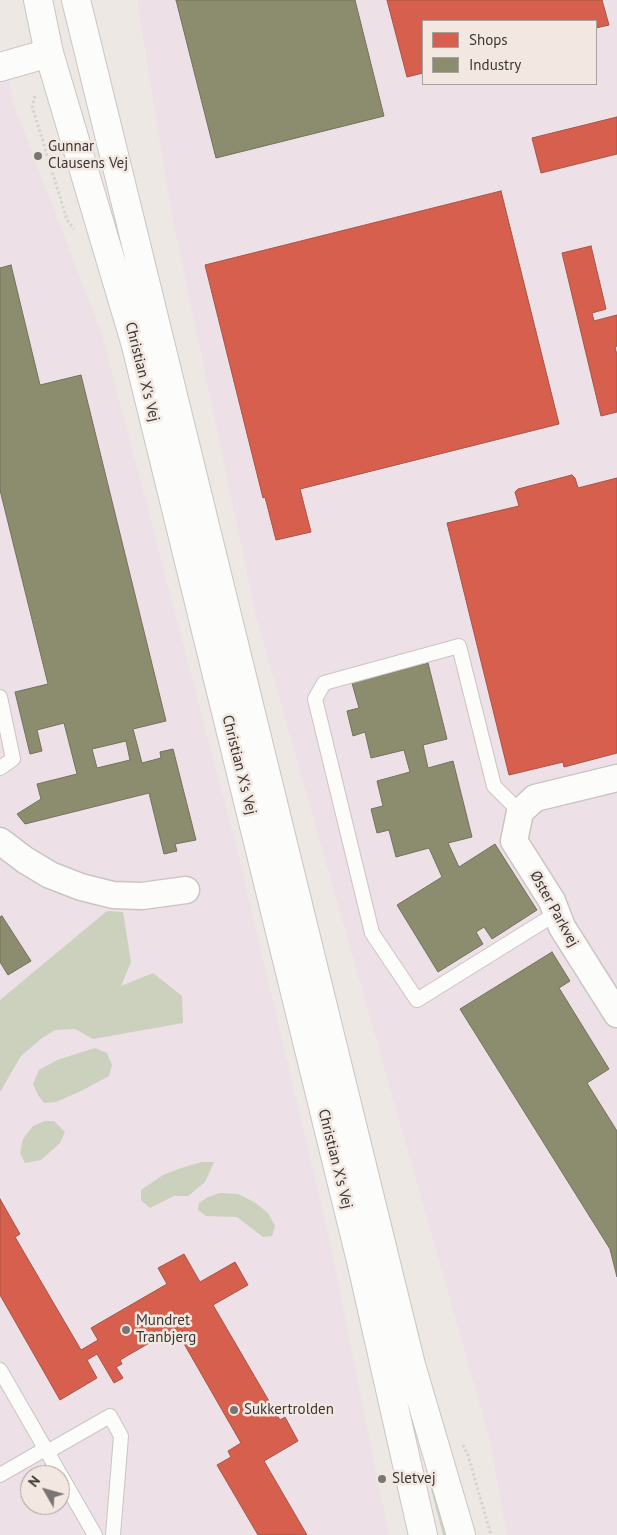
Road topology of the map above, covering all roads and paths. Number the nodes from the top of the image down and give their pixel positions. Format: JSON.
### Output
{"nodes":[{"id":1,"x":38,"y":0,"type":"edge"},
{"id":2,"x":76,"y":0,"type":"edge"},
{"id":3,"x":49,"y":52,"type":"junction"},
{"id":4,"x":0,"y":67,"type":"edge"},
{"id":5,"x":159,"y":336,"type":"junction"},
{"id":6,"x":0,"y":697,"type":"edge"},
{"id":7,"x":0,"y":768,"type":"edge"},
{"id":8,"x":617,"y":778,"type":"edge"},
{"id":9,"x":520,"y":812,"type":"junction"},
{"id":10,"x":0,"y":841,"type":"edge"},
{"id":11,"x":186,"y":890,"type":"dead end"},
{"id":12,"x":557,"y":913,"type":"junction"},
{"id":13,"x":617,"y":1014,"type":"edge"},
{"id":14,"x":0,"y":1370,"type":"edge"},
{"id":15,"x":46,"y":1450,"type":"junction"},
{"id":16,"x":0,"y":1474,"type":"edge"},
{"id":17,"x":95,"y":1535,"type":"edge"},
{"id":18,"x":113,"y":1535,"type":"edge"},
{"id":19,"x":423,"y":1535,"type":"edge"},
{"id":20,"x":461,"y":1535,"type":"edge"}],
"edges":[{"from":1,"to":3,"type":"main road","name":"Christian X's Vej"},
{"from":2,"to":3,"type":"main road"},
{"from":2,"to":5,"type":"main road","name":"Christian X's Vej"},
{"from":3,"to":4,"type":"main road"},
{"from":3,"to":5,"type":"main road"},
{"from":3,"to":19,"type":"main road","name":"Christian X's Vej"},
{"from":5,"to":20,"type":"main road","name":"Christian X's Vej"},
{"from":6,"to":7,"type":"lane"},
{"from":8,"to":9,"type":"street"},
{"from":9,"to":12,"type":"street","name":"Øster Parkvej"},
{"from":9,"to":12,"type":"lane"},
{"from":10,"to":11,"type":"street"},
{"from":12,"to":13,"type":"street","name":"Øster Parkvej"},
{"from":14,"to":15,"type":"lane"},
{"from":15,"to":16,"type":"lane"},
{"from":15,"to":17,"type":"lane"},
{"from":15,"to":18,"type":"lane"}]}
